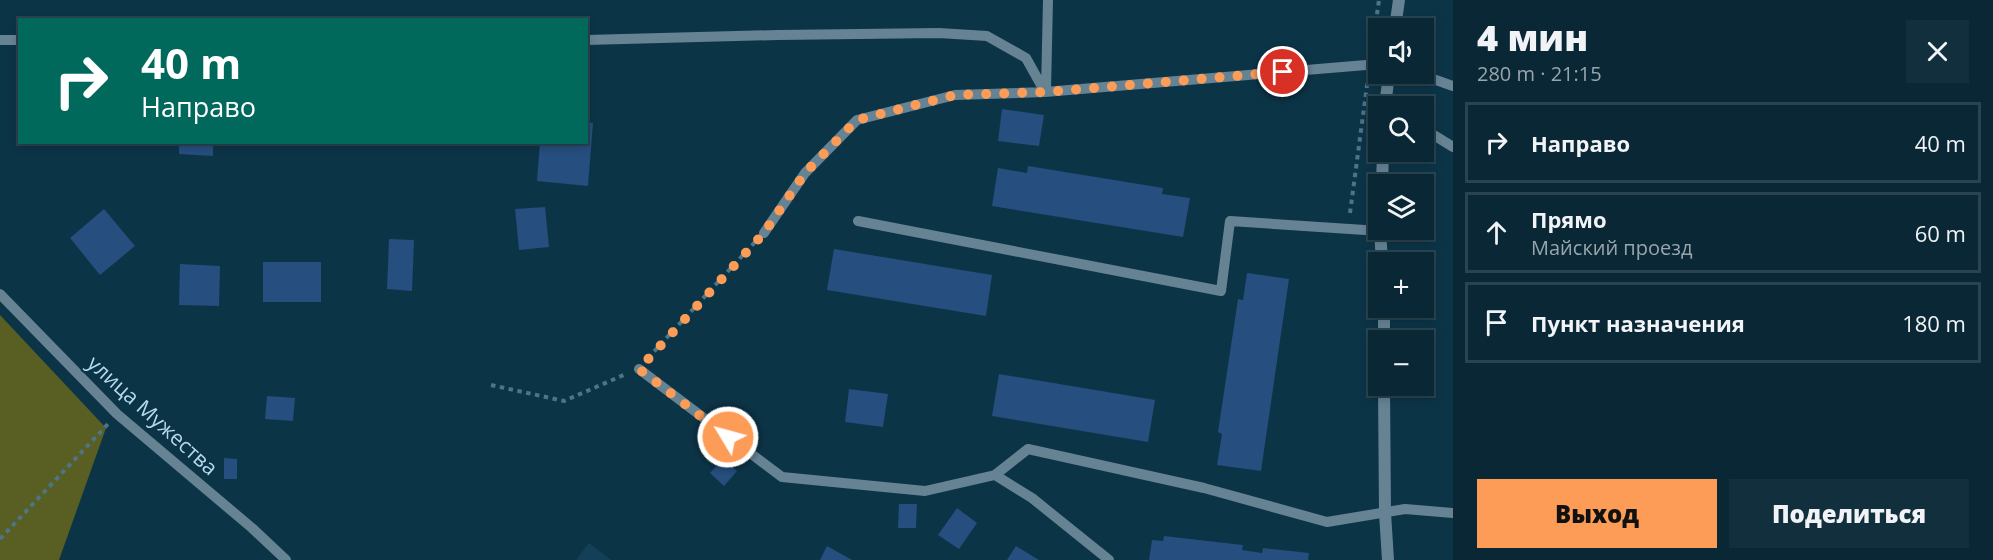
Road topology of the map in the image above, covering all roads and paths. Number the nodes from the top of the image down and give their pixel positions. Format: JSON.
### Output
{"nodes":[{"id":1,"x":1048,"y":0,"type":"edge"},
{"id":2,"x":1378,"y":0,"type":"edge"},
{"id":3,"x":1399,"y":0,"type":"edge"},
{"id":4,"x":1377,"y":18,"type":"edge"},
{"id":5,"x":1396,"y":18,"type":"edge"},
{"id":6,"x":0,"y":40,"type":"edge"},
{"id":7,"x":18,"y":40,"type":"edge"},
{"id":8,"x":588,"y":40,"type":"edge"},
{"id":9,"x":1368,"y":65,"type":"edge"},
{"id":10,"x":1434,"y":79,"type":"edge"},
{"id":11,"x":1371,"y":84,"type":"edge"},
{"id":12,"x":1453,"y":86,"type":"edge"},
{"id":13,"x":1046,"y":92,"type":"junction"},
{"id":14,"x":1434,"y":135,"type":"edge"},
{"id":15,"x":1453,"y":147,"type":"edge"},
{"id":16,"x":1350,"y":217,"type":"dead end"},
{"id":17,"x":858,"y":221,"type":"dead end"},
{"id":18,"x":1368,"y":229,"type":"edge"},
{"id":19,"x":764,"y":233,"type":"joint"},
{"id":20,"x":0,"y":294,"type":"edge"},
{"id":21,"x":639,"y":369,"type":"junction"},
{"id":22,"x":491,"y":385,"type":"dead end"},
{"id":23,"x":1384,"y":396,"type":"edge"},
{"id":24,"x":117,"y":414,"type":"junction"},
{"id":25,"x":994,"y":475,"type":"junction"},
{"id":26,"x":1385,"y":513,"type":"junction"},
{"id":27,"x":1453,"y":513,"type":"edge"},
{"id":28,"x":0,"y":539,"type":"edge"},
{"id":29,"x":286,"y":560,"type":"edge"},
{"id":30,"x":1109,"y":560,"type":"edge"},
{"id":31,"x":1388,"y":560,"type":"edge"}],
"edges":[{"from":1,"to":13,"type":"lane"},
{"from":2,"to":4,"type":"path"},
{"from":3,"to":5,"type":"street"},
{"from":6,"to":7,"type":"lane"},
{"from":8,"to":13,"type":"lane"},
{"from":9,"to":13,"type":"lane"},
{"from":10,"to":12,"type":"lane"},
{"from":11,"to":16,"type":"path"},
{"from":13,"to":19,"type":"lane"},
{"from":14,"to":15,"type":"lane"},
{"from":17,"to":18,"type":"lane"},
{"from":19,"to":21,"type":"path"},
{"from":20,"to":24,"type":"lane","name":"улица Мужества"},
{"from":21,"to":22,"type":"path"},
{"from":21,"to":25,"type":"lane"},
{"from":23,"to":26,"type":"street"},
{"from":24,"to":28,"type":"path"},
{"from":24,"to":29,"type":"lane","name":"улица Мужества"},
{"from":25,"to":26,"type":"lane"},
{"from":25,"to":30,"type":"lane"},
{"from":26,"to":27,"type":"lane"},
{"from":26,"to":31,"type":"street"}]}
